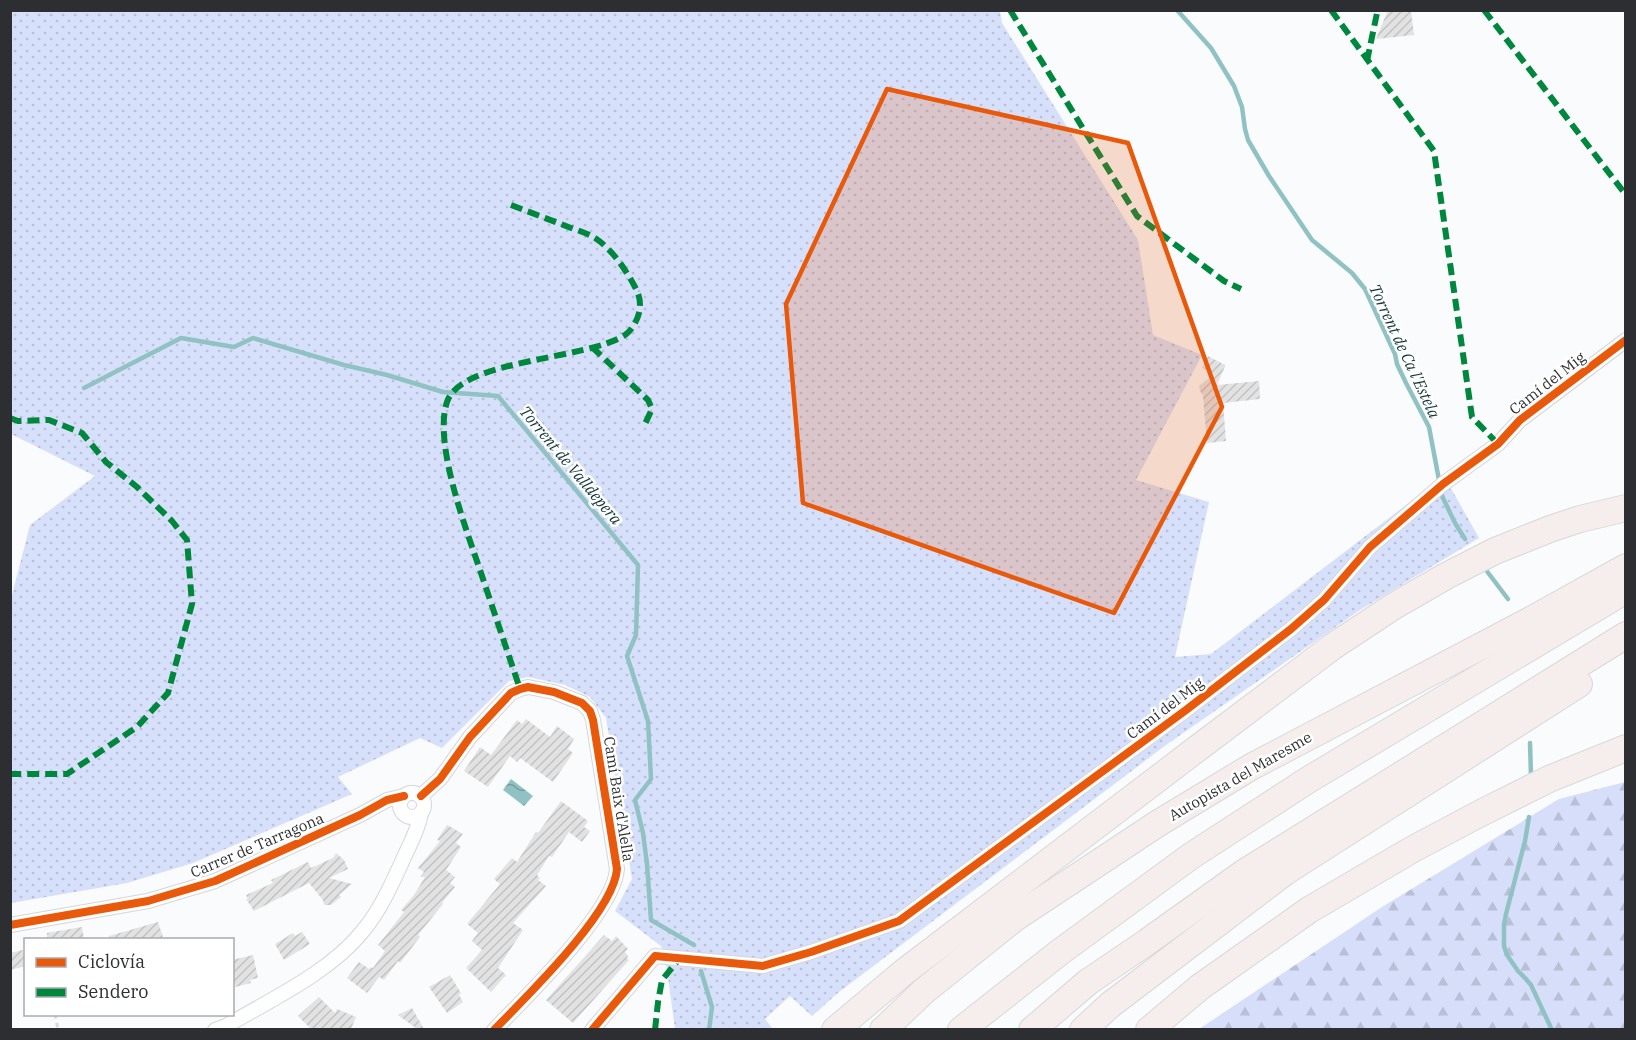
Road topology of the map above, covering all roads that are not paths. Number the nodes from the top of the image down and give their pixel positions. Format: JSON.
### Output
{"nodes":[{"id":1,"x":1626,"y":340,"type":"edge"},
{"id":2,"x":1626,"y":508,"type":"edge"},
{"id":3,"x":1626,"y":567,"type":"edge"},
{"id":4,"x":1626,"y":590,"type":"edge"},
{"id":5,"x":1626,"y":635,"type":"edge"},
{"id":6,"x":1626,"y":655,"type":"edge"},
{"id":7,"x":1626,"y":748,"type":"edge"},
{"id":8,"x":404,"y":796,"type":"junction"},
{"id":9,"x":421,"y":796,"type":"junction"},
{"id":10,"x":421,"y":813,"type":"junction"},
{"id":11,"x":360,"y":814,"type":"junction"},
{"id":12,"x":404,"y":814,"type":"junction"},
{"id":13,"x":406,"y":851,"type":"junction"},
{"id":14,"x":1053,"y":892,"type":"junction"},
{"id":15,"x":10,"y":925,"type":"edge"},
{"id":16,"x":904,"y":972,"type":"junction"},
{"id":17,"x":225,"y":1028,"type":"edge"},
{"id":18,"x":494,"y":1029,"type":"edge"},
{"id":19,"x":592,"y":1029,"type":"edge"},
{"id":20,"x":836,"y":1029,"type":"edge"},
{"id":21,"x":883,"y":1029,"type":"edge"},
{"id":22,"x":961,"y":1029,"type":"edge"},
{"id":23,"x":1032,"y":1029,"type":"edge"},
{"id":24,"x":1083,"y":1029,"type":"edge"},
{"id":25,"x":1149,"y":1029,"type":"edge"}],
"edges":[{"from":1,"to":19,"type":"street","name":"Camí del Mig"},
{"from":2,"to":16,"type":"highway"},
{"from":3,"to":14,"type":"highway","name":"Autopista del Maresme"},
{"from":4,"to":22,"type":"highway"},
{"from":5,"to":23,"type":"highway"},
{"from":6,"to":24,"type":"highway"},
{"from":7,"to":25,"type":"highway"},
{"from":8,"to":9,"type":"street"},
{"from":8,"to":11,"type":"street","name":"Carrer de Tarragona"},
{"from":8,"to":12,"type":"street"},
{"from":9,"to":10,"type":"street"},
{"from":9,"to":18,"type":"street","name":"Camí Baix d'Alella"},
{"from":10,"to":12,"type":"street"},
{"from":10,"to":13,"type":"street"},
{"from":11,"to":12,"type":"street","name":"Carrer de Tarragona"},
{"from":11,"to":15,"type":"street","name":"Carrer de Tarragona"},
{"from":12,"to":13,"type":"street"},
{"from":13,"to":17,"type":"street"},
{"from":14,"to":16,"type":"highway"},
{"from":14,"to":21,"type":"highway","name":"Autopista del Maresme"},
{"from":16,"to":20,"type":"highway"}]}
